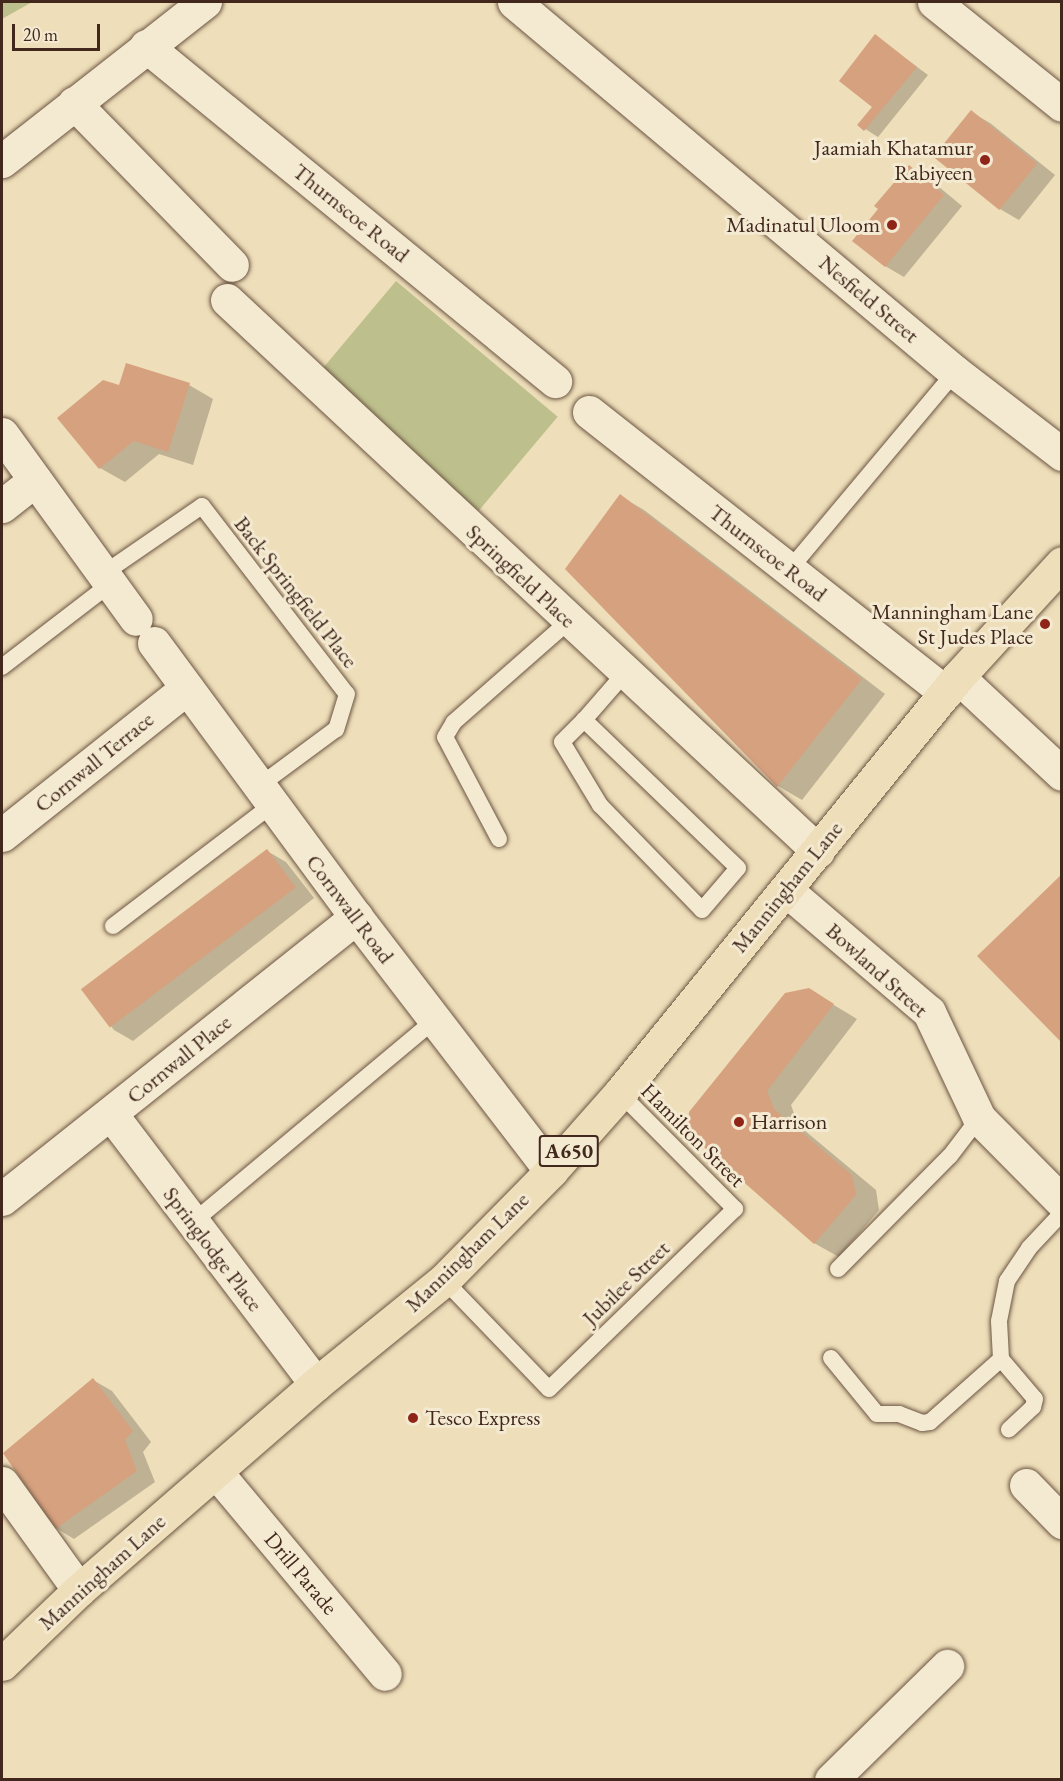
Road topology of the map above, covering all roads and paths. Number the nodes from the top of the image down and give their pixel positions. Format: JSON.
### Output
{"nodes":[{"id":1,"x":205,"y":2,"type":"edge"},
{"id":2,"x":514,"y":2,"type":"edge"},
{"id":3,"x":934,"y":2,"type":"edge"},
{"id":4,"x":146,"y":46,"type":"junction"},
{"id":5,"x":74,"y":103,"type":"junction"},
{"id":6,"x":1062,"y":105,"type":"edge"},
{"id":7,"x":2,"y":160,"type":"edge"},
{"id":8,"x":232,"y":265,"type":"dead end"},
{"id":9,"x":227,"y":300,"type":"dead end"},
{"id":10,"x":955,"y":372,"type":"junction"},
{"id":11,"x":555,"y":381,"type":"dead end"},
{"id":12,"x":589,"y":412,"type":"dead end"},
{"id":13,"x":2,"y":434,"type":"edge"},
{"id":14,"x":1062,"y":454,"type":"edge"},
{"id":15,"x":35,"y":480,"type":"junction"},
{"id":16,"x":2,"y":506,"type":"edge"},
{"id":17,"x":1062,"y":564,"type":"edge"},
{"id":18,"x":789,"y":570,"type":"junction"},
{"id":19,"x":107,"y":579,"type":"junction"},
{"id":20,"x":569,"y":621,"type":"junction"},
{"id":21,"x":2,"y":667,"type":"edge"},
{"id":22,"x":625,"y":673,"type":"junction"},
{"id":23,"x":952,"y":685,"type":"junction"},
{"id":24,"x":187,"y":688,"type":"junction"},
{"id":25,"x":584,"y":720,"type":"junction"},
{"id":26,"x":1062,"y":774,"type":"edge"},
{"id":27,"x":266,"y":795,"type":"junction"},
{"id":28,"x":2,"y":836,"type":"edge"},
{"id":29,"x":499,"y":839,"type":"dead end"},
{"id":30,"x":818,"y":850,"type":"junction"},
{"id":31,"x":786,"y":890,"type":"junction"},
{"id":32,"x":356,"y":917,"type":"junction"},
{"id":33,"x":113,"y":926,"type":"dead end"},
{"id":34,"x":435,"y":1020,"type":"junction"},
{"id":35,"x":620,"y":1093,"type":"junction"},
{"id":36,"x":111,"y":1114,"type":"junction"},
{"id":37,"x":979,"y":1118,"type":"junction"},
{"id":38,"x":551,"y":1171,"type":"junction"},
{"id":39,"x":2,"y":1199,"type":"edge"},
{"id":40,"x":1062,"y":1202,"type":"edge"},
{"id":41,"x":735,"y":1209,"type":"joint"},
{"id":42,"x":1062,"y":1214,"type":"edge"},
{"id":43,"x":193,"y":1222,"type":"junction"},
{"id":44,"x":838,"y":1269,"type":"dead end"},
{"id":45,"x":444,"y":1280,"type":"junction"},
{"id":46,"x":831,"y":1358,"type":"dead end"},
{"id":47,"x":1001,"y":1359,"type":"junction"},
{"id":48,"x":316,"y":1384,"type":"junction"},
{"id":49,"x":1009,"y":1429,"type":"dead end"},
{"id":50,"x":216,"y":1472,"type":"junction"},
{"id":51,"x":2,"y":1484,"type":"edge"},
{"id":52,"x":1026,"y":1485,"type":"dead end"},
{"id":53,"x":1062,"y":1522,"type":"edge"},
{"id":54,"x":79,"y":1590,"type":"junction"},
{"id":55,"x":2,"y":1664,"type":"edge"},
{"id":56,"x":946,"y":1666,"type":"dead end"},
{"id":57,"x":385,"y":1674,"type":"dead end"},
{"id":58,"x":831,"y":1779,"type":"edge"}],
"edges":[{"from":1,"to":4,"type":"street"},
{"from":2,"to":10,"type":"street","name":"Nesfield Street"},
{"from":3,"to":6,"type":"street"},
{"from":4,"to":5,"type":"street"},
{"from":4,"to":11,"type":"street","name":"Thurnscoe Road"},
{"from":5,"to":7,"type":"street"},
{"from":5,"to":8,"type":"street"},
{"from":9,"to":20,"type":"street","name":"Springfield Place"},
{"from":10,"to":14,"type":"street","name":"Nesfield Street"},
{"from":10,"to":18,"type":"lane"},
{"from":12,"to":18,"type":"street","name":"Thurnscoe Road"},
{"from":13,"to":15,"type":"street","name":"Cornwall Road"},
{"from":15,"to":16,"type":"street"},
{"from":15,"to":19,"type":"street","name":"Cornwall Road"},
{"from":17,"to":23,"type":"main road","name":"Manningham Lane","number":"A650"},
{"from":18,"to":23,"type":"street","name":"Thurnscoe Road"},
{"from":19,"to":21,"type":"lane"},
{"from":19,"to":24,"type":"street","name":"Cornwall Road"},
{"from":19,"to":27,"type":"lane","name":"Back Springfield Place"},
{"from":20,"to":22,"type":"street","name":"Springfield Place"},
{"from":20,"to":29,"type":"lane"},
{"from":22,"to":25,"type":"lane"},
{"from":22,"to":30,"type":"street","name":"Springfield Place"},
{"from":23,"to":26,"type":"street","name":"Thurnscoe Road"},
{"from":23,"to":30,"type":"main road","name":"Manningham Lane","number":"A650"},
{"from":24,"to":27,"type":"street","name":"Cornwall Road"},
{"from":24,"to":28,"type":"street","name":"Cornwall Terrace"},
{"from":25,"to":25,"type":"lane"},
{"from":27,"to":32,"type":"street","name":"Cornwall Road"},
{"from":27,"to":33,"type":"lane"},
{"from":30,"to":31,"type":"main road","name":"Manningham Lane","number":"A650"},
{"from":31,"to":35,"type":"main road","name":"Manningham Lane","number":"A650"},
{"from":31,"to":37,"type":"street","name":"Bowland Street"},
{"from":32,"to":34,"type":"street","name":"Cornwall Road"},
{"from":32,"to":36,"type":"street","name":"Cornwall Place"},
{"from":34,"to":38,"type":"street","name":"Cornwall Road"},
{"from":34,"to":43,"type":"lane"},
{"from":35,"to":38,"type":"main road","name":"Manningham Lane","number":"A650"},
{"from":35,"to":41,"type":"lane","name":"Hamilton Street"},
{"from":36,"to":39,"type":"street","name":"Cornwall Place"},
{"from":36,"to":43,"type":"street","name":"Springlodge Place"},
{"from":37,"to":40,"type":"street","name":"Bowland Street"},
{"from":37,"to":44,"type":"lane"},
{"from":38,"to":45,"type":"main road","name":"Manningham Lane","number":"A650"},
{"from":41,"to":45,"type":"lane","name":"Jubilee Street"},
{"from":42,"to":47,"type":"lane"},
{"from":43,"to":48,"type":"street","name":"Springlodge Place"},
{"from":45,"to":48,"type":"main road","name":"Manningham Lane","number":"A650"},
{"from":46,"to":47,"type":"lane"},
{"from":47,"to":49,"type":"lane"},
{"from":48,"to":50,"type":"main road","name":"Manningham Lane","number":"A650"},
{"from":50,"to":54,"type":"main road","name":"Manningham Lane","number":"A650"},
{"from":50,"to":57,"type":"street","name":"Drill Parade"},
{"from":51,"to":54,"type":"street"},
{"from":52,"to":53,"type":"street"},
{"from":54,"to":55,"type":"main road","name":"Manningham Lane","number":"A650"},
{"from":56,"to":58,"type":"street"}]}
